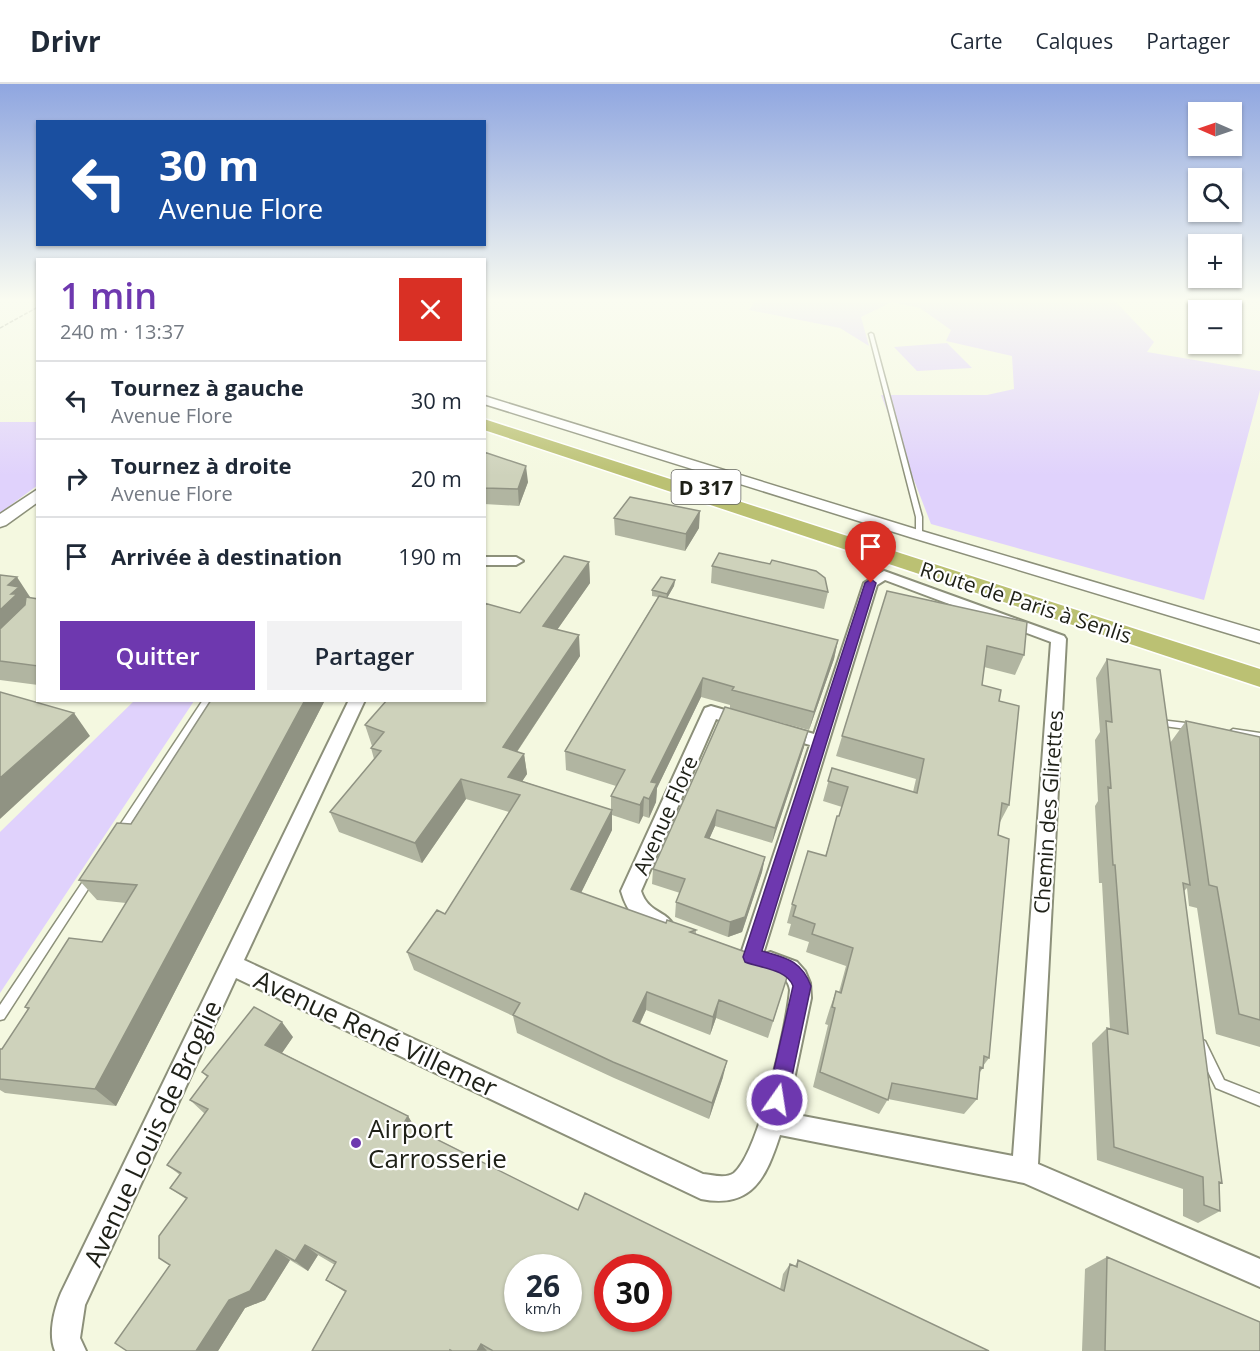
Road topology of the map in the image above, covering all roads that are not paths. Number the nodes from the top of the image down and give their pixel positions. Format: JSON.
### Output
{"nodes":[{"id":1,"x":877,"y":357,"type":"edge"},
{"id":2,"x":486,"y":401,"type":"edge"},
{"id":3,"x":486,"y":416,"type":"edge"},
{"id":4,"x":486,"y":425,"type":"edge"},
{"id":5,"x":36,"y":495,"type":"edge"},
{"id":6,"x":0,"y":522,"type":"edge"},
{"id":7,"x":919,"y":535,"type":"junction"},
{"id":8,"x":486,"y":561,"type":"edge"},
{"id":9,"x":516,"y":561,"type":"dead end"},
{"id":10,"x":1260,"y":637,"type":"edge"},
{"id":11,"x":1260,"y":663,"type":"edge"},
{"id":12,"x":1260,"y":678,"type":"edge"},
{"id":13,"x":206,"y":702,"type":"edge"},
{"id":14,"x":356,"y":702,"type":"edge"},
{"id":15,"x":1161,"y":734,"type":"edge"},
{"id":16,"x":1260,"y":736,"type":"edge"},
{"id":17,"x":820,"y":742,"type":"junction"},
{"id":18,"x":117,"y":838,"type":"edge"},
{"id":19,"x":97,"y":867,"type":"edge"},
{"id":20,"x":680,"y":931,"type":"edge"},
{"id":21,"x":232,"y":966,"type":"junction"},
{"id":22,"x":0,"y":1015,"type":"edge"},
{"id":23,"x":1197,"y":1036,"type":"edge"},
{"id":24,"x":1260,"y":1100,"type":"edge"},
{"id":25,"x":772,"y":1120,"type":"junction"},
{"id":26,"x":1025,"y":1171,"type":"junction"},
{"id":27,"x":1260,"y":1273,"type":"edge"},
{"id":28,"x":65,"y":1348,"type":"edge"}],
"edges":[{"from":1,"to":7,"type":"lane"},
{"from":2,"to":7,"type":"street"},
{"from":3,"to":11,"type":"main road","name":"Route de Paris à Senlis","number":"D 317"},
{"from":4,"to":12,"type":"main road","name":"Route de Paris à Senlis","number":"D 317"},
{"from":5,"to":6,"type":"street"},
{"from":7,"to":10,"type":"street"},
{"from":8,"to":9,"type":"street"},
{"from":13,"to":18,"type":"lane"},
{"from":14,"to":21,"type":"street","name":"Avenue Louis de Broglie"},
{"from":15,"to":16,"type":"lane"},
{"from":17,"to":20,"type":"street","name":"Avenue Flore"},
{"from":17,"to":25,"type":"street"},
{"from":17,"to":26,"type":"street","name":"Chemin des Glirettes"},
{"from":19,"to":22,"type":"lane"},
{"from":21,"to":25,"type":"street","name":"Avenue René Villemer"},
{"from":21,"to":28,"type":"street","name":"Avenue Louis de Broglie"},
{"from":23,"to":24,"type":"lane"},
{"from":25,"to":26,"type":"street"},
{"from":26,"to":27,"type":"street"}]}
